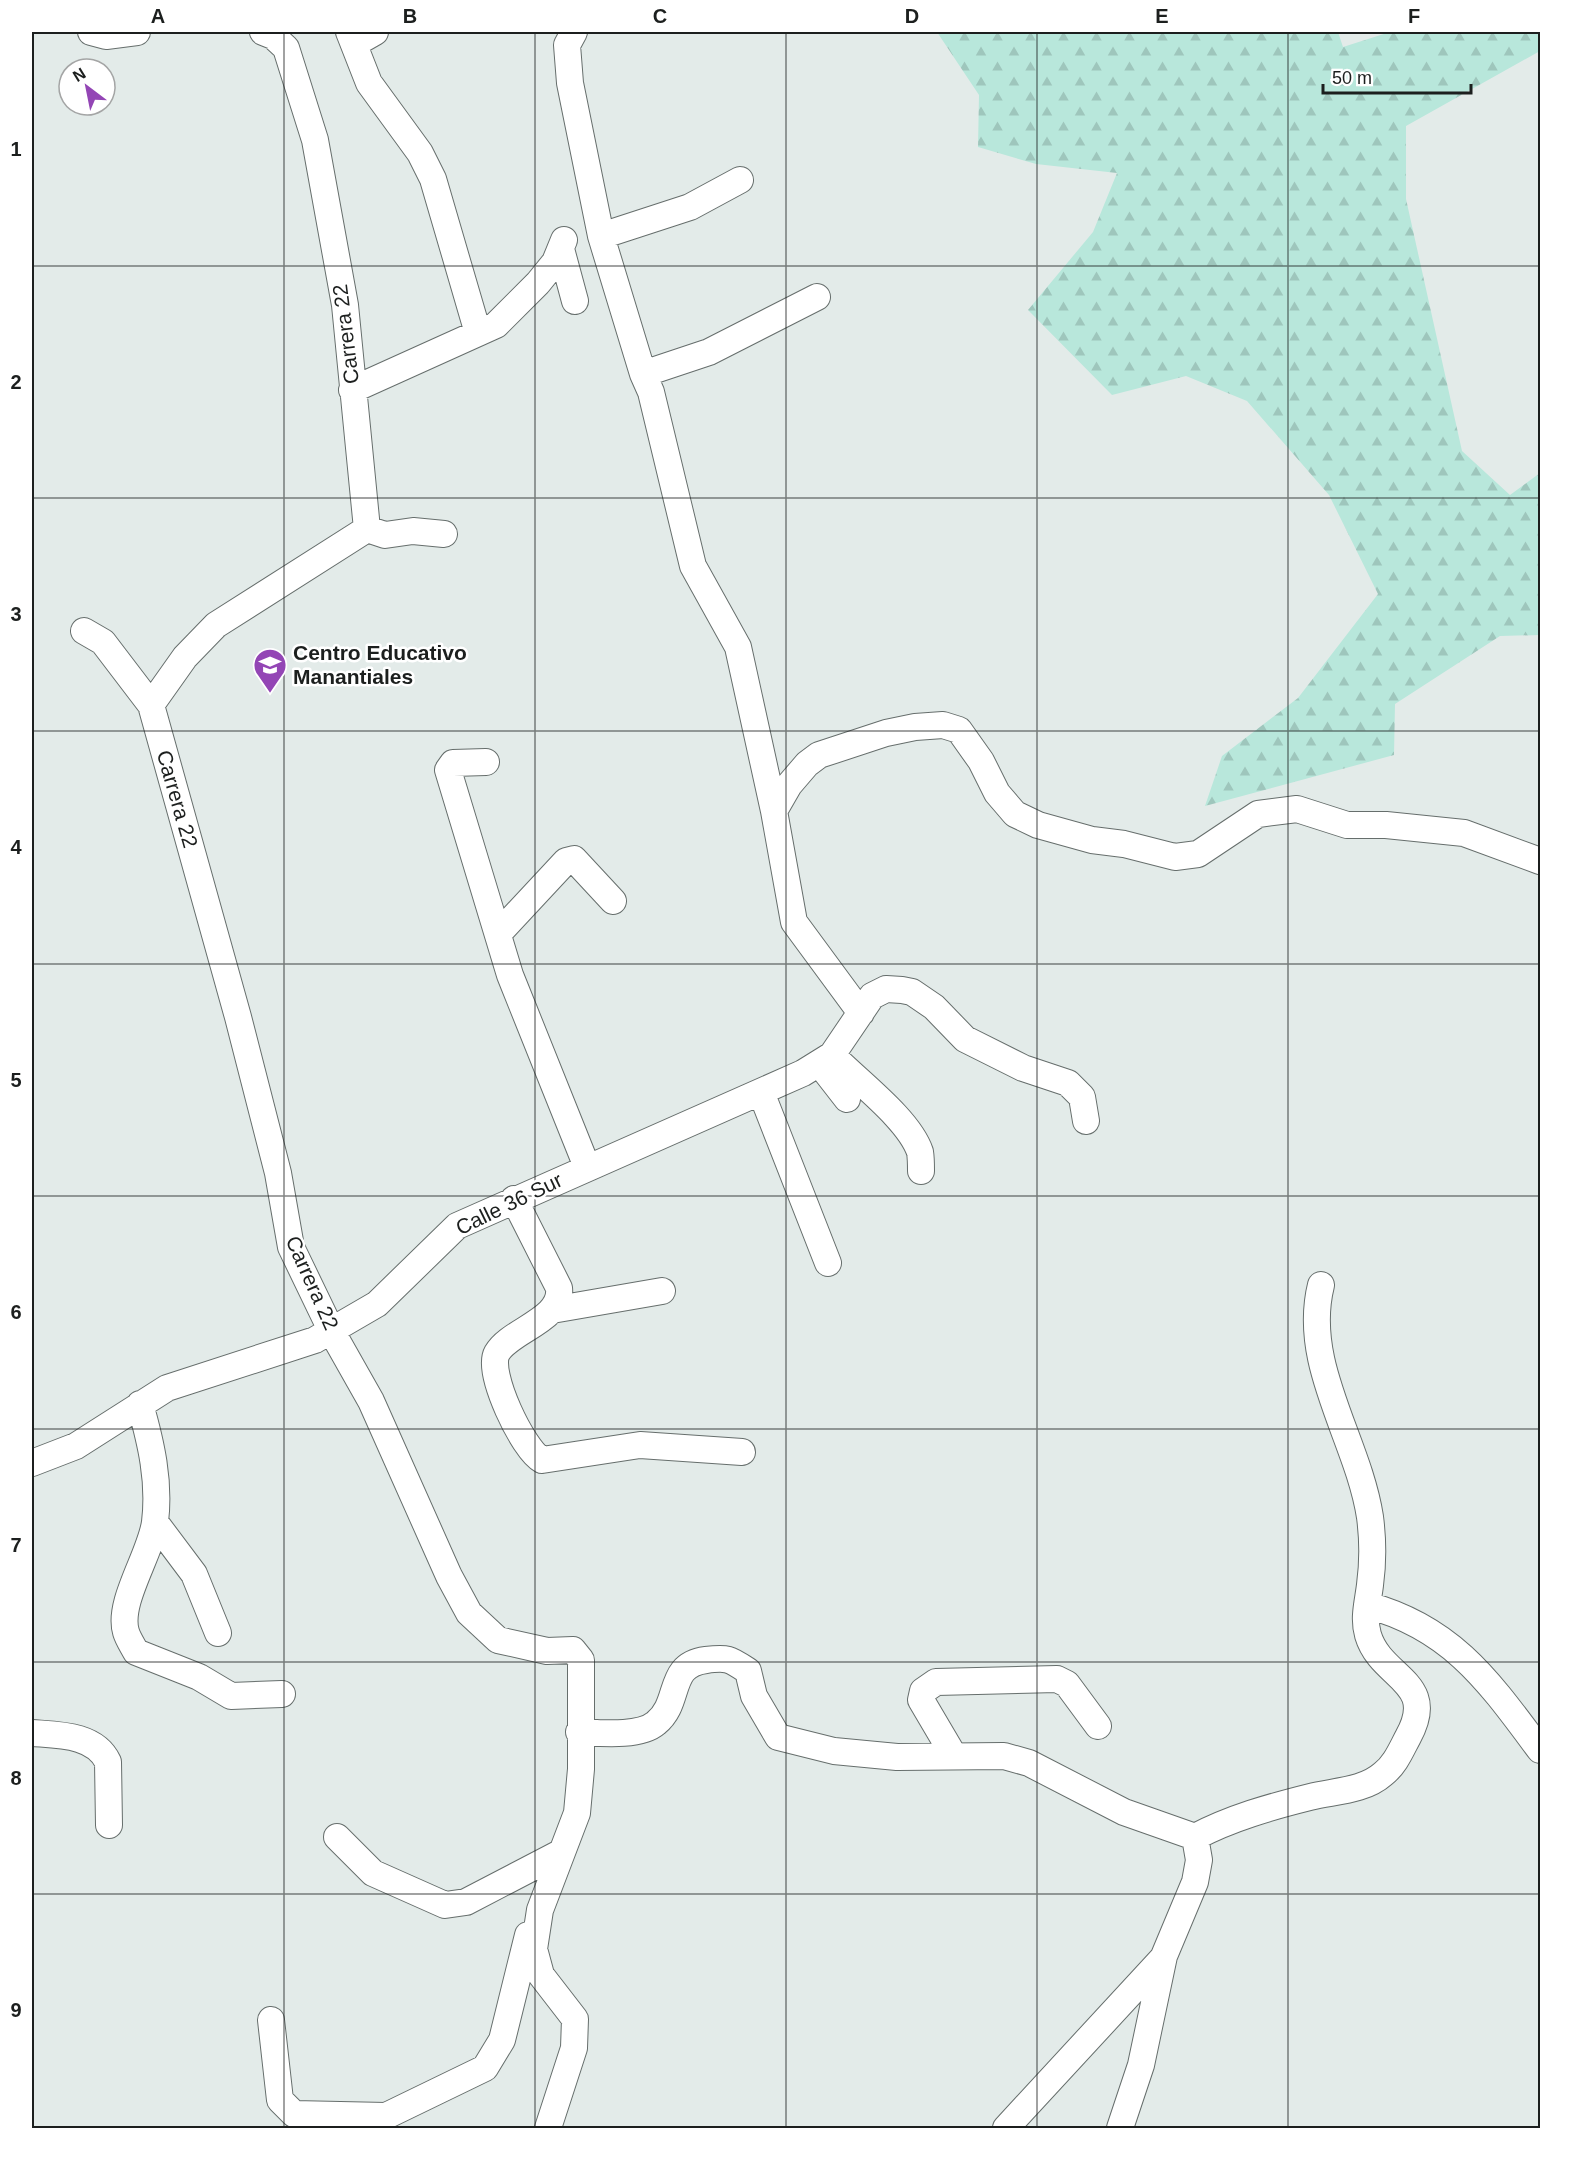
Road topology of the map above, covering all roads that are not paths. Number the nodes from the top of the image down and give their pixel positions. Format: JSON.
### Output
{"nodes":[{"id":1,"x":91,"y":32,"type":"edge"},
{"id":2,"x":137,"y":32,"type":"edge"},
{"id":3,"x":263,"y":32,"type":"edge"},
{"id":4,"x":574,"y":32,"type":"edge"},
{"id":5,"x":359,"y":36,"type":"edge"},
{"id":6,"x":740,"y":180,"type":"dead end"},
{"id":7,"x":601,"y":236,"type":"junction"},
{"id":8,"x":816,"y":297,"type":"dead end"},
{"id":9,"x":574,"y":301,"type":"dead end"},
{"id":10,"x":478,"y":333,"type":"junction"},
{"id":11,"x":643,"y":374,"type":"junction"},
{"id":12,"x":352,"y":390,"type":"junction"},
{"id":13,"x":367,"y":529,"type":"junction"},
{"id":14,"x":444,"y":534,"type":"dead end"},
{"id":15,"x":84,"y":632,"type":"dead end"},
{"id":16,"x":151,"y":705,"type":"junction"},
{"id":17,"x":486,"y":762,"type":"dead end"},
{"id":18,"x":774,"y":811,"type":"junction"},
{"id":19,"x":1540,"y":861,"type":"edge"},
{"id":20,"x":613,"y":901,"type":"dead end"},
{"id":21,"x":498,"y":934,"type":"junction"},
{"id":22,"x":861,"y":1013,"type":"junction"},
{"id":23,"x":826,"y":1059,"type":"junction"},
{"id":24,"x":762,"y":1092,"type":"junction"},
{"id":25,"x":847,"y":1099,"type":"dead end"},
{"id":26,"x":1086,"y":1121,"type":"dead end"},
{"id":27,"x":587,"y":1167,"type":"junction"},
{"id":28,"x":921,"y":1171,"type":"dead end"},
{"id":29,"x":514,"y":1199,"type":"junction"},
{"id":30,"x":828,"y":1263,"type":"dead end"},
{"id":31,"x":1321,"y":1286,"type":"dead end"},
{"id":32,"x":662,"y":1291,"type":"dead end"},
{"id":33,"x":552,"y":1310,"type":"junction"},
{"id":34,"x":332,"y":1332,"type":"junction"},
{"id":35,"x":140,"y":1404,"type":"junction"},
{"id":36,"x":741,"y":1452,"type":"dead end"},
{"id":37,"x":32,"y":1463,"type":"edge"},
{"id":38,"x":155,"y":1522,"type":"junction"},
{"id":39,"x":1367,"y":1605,"type":"junction"},
{"id":40,"x":218,"y":1633,"type":"dead end"},
{"id":41,"x":282,"y":1694,"type":"dead end"},
{"id":42,"x":1098,"y":1726,"type":"dead end"},
{"id":43,"x":579,"y":1732,"type":"junction"},
{"id":44,"x":32,"y":1733,"type":"edge"},
{"id":45,"x":1540,"y":1750,"type":"edge"},
{"id":46,"x":954,"y":1756,"type":"junction"},
{"id":47,"x":109,"y":1825,"type":"dead end"},
{"id":48,"x":337,"y":1837,"type":"dead end"},
{"id":49,"x":1195,"y":1837,"type":"junction"},
{"id":50,"x":553,"y":1857,"type":"junction"},
{"id":51,"x":1164,"y":1956,"type":"junction"},
{"id":52,"x":271,"y":2020,"type":"dead end"},
{"id":53,"x":387,"y":2122,"type":"edge"},
{"id":54,"x":548,"y":2128,"type":"edge"},
{"id":55,"x":1006,"y":2128,"type":"edge"},
{"id":56,"x":1120,"y":2128,"type":"edge"}],
"edges":[{"from":1,"to":2,"type":"street"},
{"from":3,"to":12,"type":"street","name":"Carrera 22"},
{"from":4,"to":7,"type":"street"},
{"from":5,"to":10,"type":"street"},
{"from":6,"to":7,"type":"street"},
{"from":7,"to":11,"type":"street"},
{"from":8,"to":11,"type":"street"},
{"from":9,"to":10,"type":"street"},
{"from":10,"to":12,"type":"street"},
{"from":11,"to":18,"type":"street"},
{"from":12,"to":13,"type":"street","name":"Carrera 22"},
{"from":13,"to":14,"type":"street"},
{"from":13,"to":16,"type":"street"},
{"from":15,"to":16,"type":"street"},
{"from":16,"to":34,"type":"street","name":"Carrera 22"},
{"from":17,"to":21,"type":"street"},
{"from":18,"to":19,"type":"street"},
{"from":18,"to":22,"type":"street"},
{"from":20,"to":21,"type":"street"},
{"from":21,"to":27,"type":"street"},
{"from":22,"to":23,"type":"street","name":"Calle 36 Sur"},
{"from":22,"to":26,"type":"street","name":"Calle 36 Sur"},
{"from":23,"to":24,"type":"street","name":"Calle 36 Sur"},
{"from":23,"to":25,"type":"street"},
{"from":23,"to":28,"type":"street"},
{"from":24,"to":27,"type":"street","name":"Calle 36 Sur"},
{"from":24,"to":30,"type":"street"},
{"from":27,"to":29,"type":"street","name":"Calle 36 Sur"},
{"from":29,"to":33,"type":"street"},
{"from":29,"to":34,"type":"street","name":"Calle 36 Sur"},
{"from":31,"to":39,"type":"street"},
{"from":32,"to":33,"type":"street"},
{"from":33,"to":36,"type":"street"},
{"from":34,"to":35,"type":"street","name":"Calle 36 Sur"},
{"from":34,"to":43,"type":"street","name":"Carrera 22"},
{"from":35,"to":37,"type":"street","name":"Calle 36 Sur"},
{"from":35,"to":38,"type":"street"},
{"from":38,"to":40,"type":"street"},
{"from":38,"to":41,"type":"street"},
{"from":39,"to":45,"type":"street"},
{"from":39,"to":49,"type":"street"},
{"from":42,"to":46,"type":"street"},
{"from":43,"to":46,"type":"street"},
{"from":43,"to":50,"type":"street"},
{"from":44,"to":47,"type":"street"},
{"from":46,"to":49,"type":"street"},
{"from":48,"to":50,"type":"street"},
{"from":49,"to":51,"type":"street"},
{"from":50,"to":53,"type":"street"},
{"from":50,"to":54,"type":"street"},
{"from":51,"to":55,"type":"street"},
{"from":51,"to":56,"type":"street"},
{"from":52,"to":53,"type":"street"}]}
